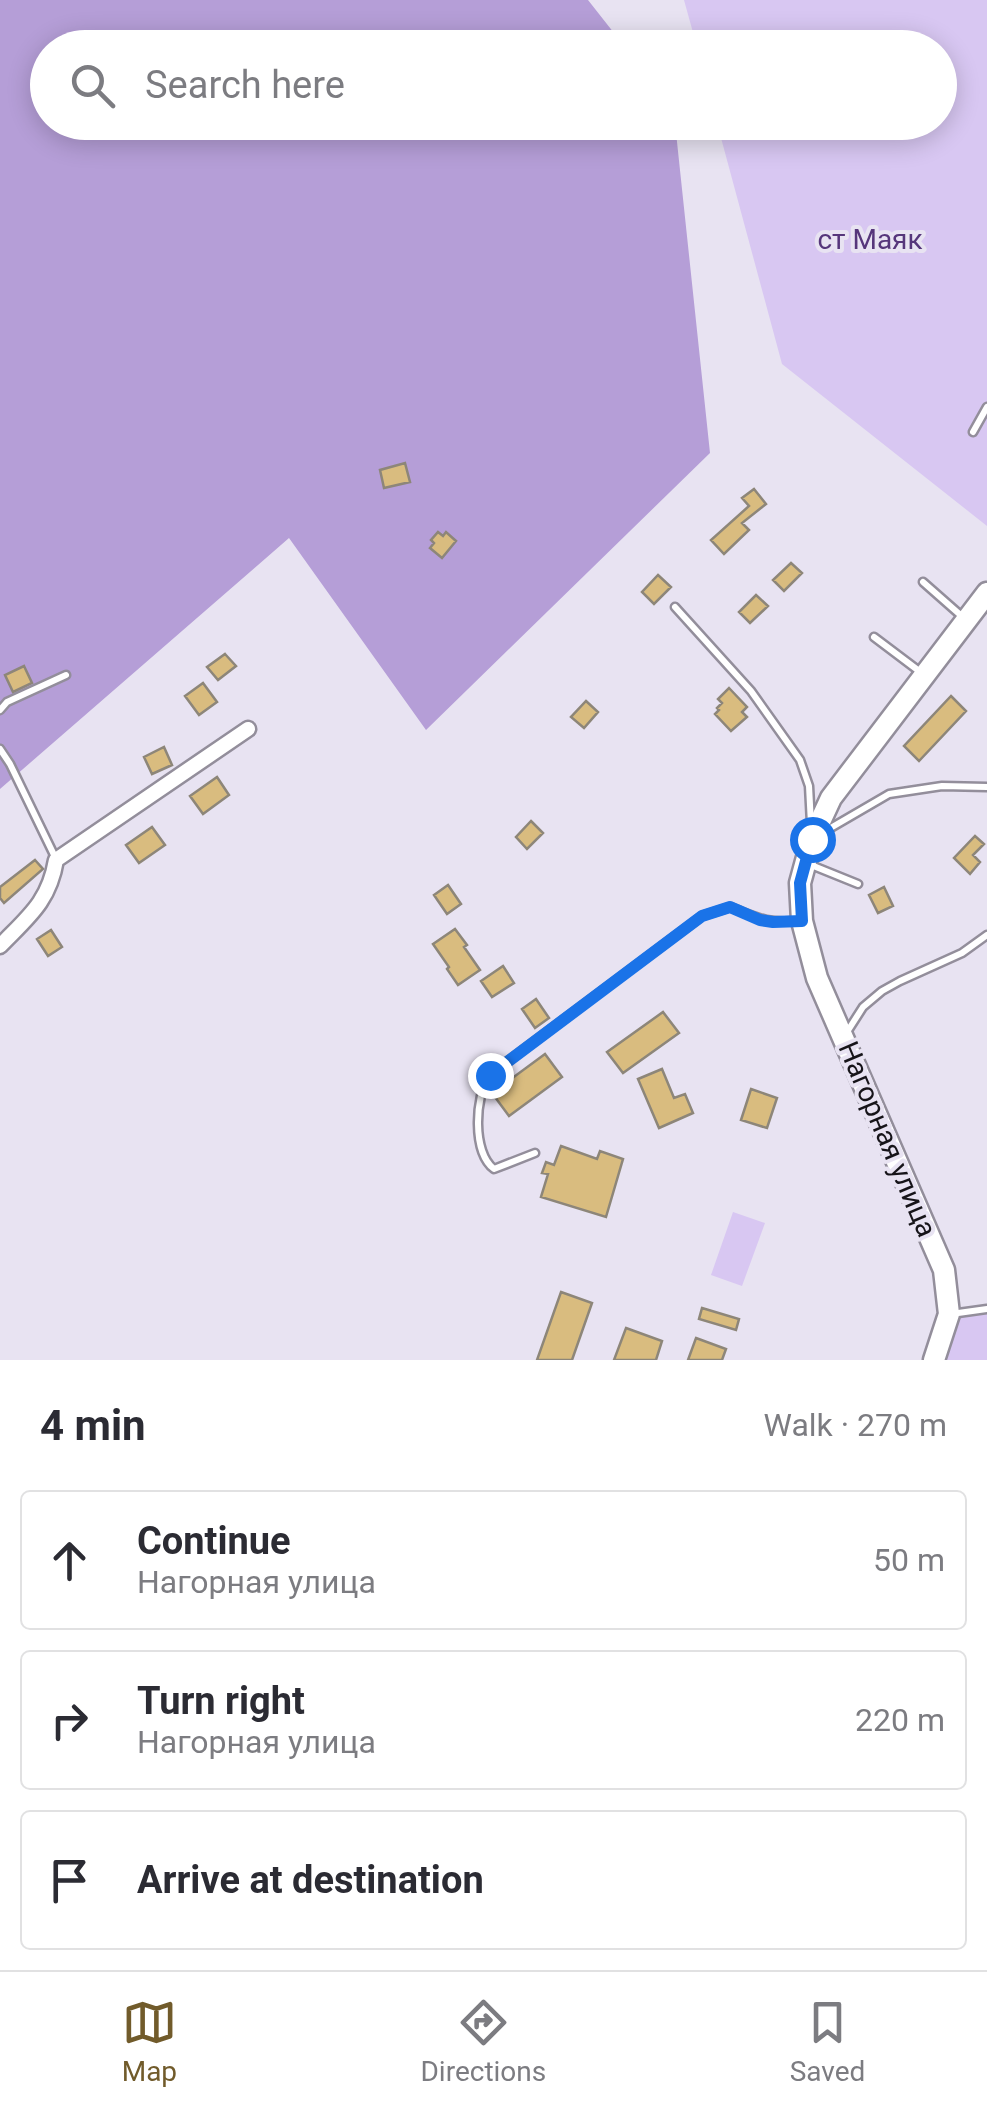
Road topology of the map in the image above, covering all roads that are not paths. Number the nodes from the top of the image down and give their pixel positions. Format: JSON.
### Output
{"nodes":[{"id":1,"x":987,"y":407,"type":"edge"},
{"id":2,"x":973,"y":432,"type":"dead end"},
{"id":3,"x":923,"y":582,"type":"dead end"},
{"id":4,"x":987,"y":593,"type":"edge"},
{"id":5,"x":675,"y":607,"type":"dead end"},
{"id":6,"x":966,"y":619,"type":"junction"},
{"id":7,"x":874,"y":638,"type":"dead end"},
{"id":8,"x":66,"y":674,"type":"dead end"},
{"id":9,"x":924,"y":675,"type":"junction"},
{"id":10,"x":0,"y":710,"type":"edge"},
{"id":11,"x":248,"y":729,"type":"dead end"},
{"id":12,"x":0,"y":749,"type":"edge"},
{"id":13,"x":987,"y":787,"type":"edge"},
{"id":14,"x":812,"y":839,"type":"junction"},
{"id":15,"x":56,"y":860,"type":"junction"},
{"id":16,"x":805,"y":863,"type":"junction"},
{"id":17,"x":858,"y":884,"type":"dead end"},
{"id":18,"x":802,"y":921,"type":"junction"},
{"id":19,"x":987,"y":935,"type":"edge"},
{"id":20,"x":0,"y":946,"type":"edge"},
{"id":21,"x":844,"y":1036,"type":"junction"},
{"id":22,"x":535,"y":1153,"type":"dead end"},
{"id":23,"x":987,"y":1309,"type":"edge"},
{"id":24,"x":949,"y":1314,"type":"junction"},
{"id":25,"x":934,"y":1360,"type":"edge"}],
"edges":[{"from":1,"to":2,"type":"lane"},
{"from":3,"to":6,"type":"lane"},
{"from":4,"to":6,"type":"main road","name":"Нагорная улица"},
{"from":5,"to":14,"type":"lane"},
{"from":6,"to":9,"type":"main road","name":"Нагорная улица"},
{"from":7,"to":9,"type":"lane"},
{"from":8,"to":10,"type":"lane"},
{"from":9,"to":14,"type":"main road","name":"Нагорная улица"},
{"from":11,"to":15,"type":"street"},
{"from":12,"to":15,"type":"lane"},
{"from":13,"to":14,"type":"lane"},
{"from":14,"to":16,"type":"main road","name":"Нагорная улица"},
{"from":15,"to":20,"type":"street"},
{"from":16,"to":17,"type":"lane"},
{"from":16,"to":18,"type":"main road","name":"Нагорная улица"},
{"from":18,"to":21,"type":"main road","name":"Нагорная улица"},
{"from":18,"to":22,"type":"lane"},
{"from":19,"to":21,"type":"lane"},
{"from":21,"to":24,"type":"main road","name":"Нагорная улица"},
{"from":23,"to":24,"type":"lane"},
{"from":24,"to":25,"type":"main road","name":"Нагорная улица"}]}
